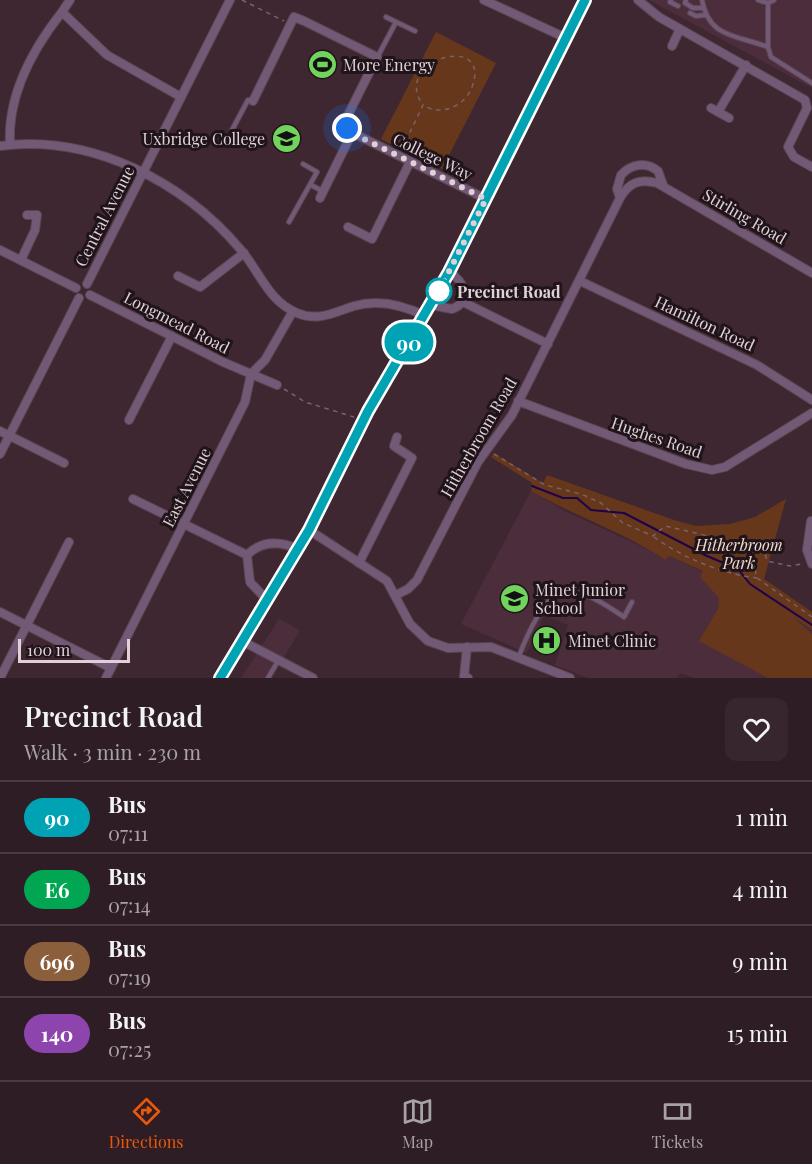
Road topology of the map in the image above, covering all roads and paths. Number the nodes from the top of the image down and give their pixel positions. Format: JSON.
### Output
{"nodes":[{"id":1,"x":70,"y":0,"type":"edge"},
{"id":2,"x":230,"y":0,"type":"edge"},
{"id":3,"x":242,"y":0,"type":"edge"},
{"id":4,"x":484,"y":0,"type":"edge"},
{"id":5,"x":585,"y":0,"type":"edge"},
{"id":6,"x":638,"y":0,"type":"edge"},
{"id":7,"x":671,"y":0,"type":"edge"},
{"id":8,"x":686,"y":0,"type":"edge"},
{"id":9,"x":702,"y":0,"type":"edge"},
{"id":10,"x":758,"y":0,"type":"edge"},
{"id":11,"x":774,"y":0,"type":"edge"},
{"id":12,"x":768,"y":3,"type":"junction"},
{"id":13,"x":678,"y":6,"type":"dead end"},
{"id":14,"x":703,"y":8,"type":"junction"},
{"id":15,"x":62,"y":12,"type":"junction"},
{"id":16,"x":690,"y":13,"type":"dead end"},
{"id":17,"x":706,"y":15,"type":"junction"},
{"id":18,"x":386,"y":17,"type":"dead end"},
{"id":19,"x":396,"y":22,"type":"junction"},
{"id":20,"x":290,"y":24,"type":"junction"},
{"id":21,"x":680,"y":29,"type":"junction"},
{"id":22,"x":415,"y":31,"type":"dead end"},
{"id":23,"x":566,"y":38,"type":"junction"},
{"id":24,"x":672,"y":46,"type":"dead end"},
{"id":25,"x":768,"y":47,"type":"junction"},
{"id":26,"x":377,"y":57,"type":"junction"},
{"id":27,"x":746,"y":65,"type":"junction"},
{"id":28,"x":812,"y":83,"type":"edge"},
{"id":29,"x":181,"y":97,"type":"junction"},
{"id":30,"x":253,"y":101,"type":"joint"},
{"id":31,"x":423,"y":105,"type":"junction"},
{"id":32,"x":729,"y":118,"type":"dead end"},
{"id":33,"x":231,"y":130,"type":"dead end"},
{"id":34,"x":352,"y":133,"type":"junction"},
{"id":35,"x":10,"y":145,"type":"junction"},
{"id":36,"x":0,"y":147,"type":"edge"},
{"id":37,"x":399,"y":157,"type":"junction"},
{"id":38,"x":410,"y":162,"type":"junction"},
{"id":39,"x":303,"y":164,"type":"dead end"},
{"id":40,"x":812,"y":167,"type":"edge"},
{"id":41,"x":143,"y":173,"type":"junction"},
{"id":42,"x":311,"y":185,"type":"junction"},
{"id":43,"x":663,"y":185,"type":"junction"},
{"id":44,"x":322,"y":195,"type":"joint"},
{"id":45,"x":620,"y":198,"type":"junction"},
{"id":46,"x":486,"y":199,"type":"junction"},
{"id":47,"x":27,"y":215,"type":"dead end"},
{"id":48,"x":289,"y":222,"type":"dead end"},
{"id":49,"x":348,"y":227,"type":"dead end"},
{"id":50,"x":0,"y":250,"type":"edge"},
{"id":51,"x":244,"y":253,"type":"junction"},
{"id":52,"x":21,"y":260,"type":"junction"},
{"id":53,"x":449,"y":272,"type":"junction"},
{"id":54,"x":812,"y":273,"type":"edge"},
{"id":55,"x":178,"y":276,"type":"dead end"},
{"id":56,"x":580,"y":280,"type":"junction"},
{"id":57,"x":87,"y":284,"type":"junction"},
{"id":58,"x":76,"y":288,"type":"junction"},
{"id":59,"x":90,"y":295,"type":"junction"},
{"id":60,"x":79,"y":298,"type":"junction"},
{"id":61,"x":463,"y":302,"type":"junction"},
{"id":62,"x":431,"y":305,"type":"junction"},
{"id":63,"x":293,"y":311,"type":"junction"},
{"id":64,"x":425,"y":316,"type":"junction"},
{"id":65,"x":172,"y":336,"type":"junction"},
{"id":66,"x":548,"y":344,"type":"junction"},
{"id":67,"x":251,"y":374,"type":"junction"},
{"id":68,"x":278,"y":385,"type":"joint"},
{"id":69,"x":518,"y":400,"type":"junction"},
{"id":70,"x":812,"y":400,"type":"edge"},
{"id":71,"x":812,"y":413,"type":"edge"},
{"id":72,"x":129,"y":420,"type":"dead end"},
{"id":73,"x":363,"y":421,"type":"junction"},
{"id":74,"x":0,"y":431,"type":"edge"},
{"id":75,"x":9,"y":436,"type":"junction"},
{"id":76,"x":397,"y":437,"type":"dead end"},
{"id":77,"x":487,"y":449,"type":"junction"},
{"id":78,"x":0,"y":454,"type":"edge"},
{"id":79,"x":64,"y":463,"type":"dead end"},
{"id":80,"x":133,"y":499,"type":"dead end"},
{"id":81,"x":811,"y":521,"type":"edge"},
{"id":82,"x":184,"y":524,"type":"junction"},
{"id":83,"x":309,"y":530,"type":"junction"},
{"id":84,"x":653,"y":536,"type":"junction"},
{"id":85,"x":69,"y":542,"type":"dead end"},
{"id":86,"x":298,"y":549,"type":"junction"},
{"id":87,"x":751,"y":552,"type":"junction"},
{"id":88,"x":248,"y":555,"type":"junction"},
{"id":89,"x":810,"y":562,"type":"edge"},
{"id":90,"x":359,"y":563,"type":"junction"},
{"id":91,"x":757,"y":578,"type":"junction"},
{"id":92,"x":396,"y":595,"type":"junction"},
{"id":93,"x":267,"y":600,"type":"junction"},
{"id":94,"x":632,"y":602,"type":"dead end"},
{"id":95,"x":0,"y":612,"type":"edge"},
{"id":96,"x":812,"y":616,"type":"edge"},
{"id":97,"x":26,"y":626,"type":"junction"},
{"id":98,"x":242,"y":641,"type":"junction"},
{"id":99,"x":467,"y":647,"type":"junction"},
{"id":100,"x":518,"y":657,"type":"junction"},
{"id":101,"x":279,"y":660,"type":"junction"},
{"id":102,"x":111,"y":668,"type":"junction"},
{"id":103,"x":0,"y":678,"type":"edge"},
{"id":104,"x":106,"y":678,"type":"edge"},
{"id":105,"x":220,"y":678,"type":"edge"},
{"id":106,"x":268,"y":678,"type":"edge"},
{"id":107,"x":313,"y":678,"type":"edge"},
{"id":108,"x":465,"y":678,"type":"edge"},
{"id":109,"x":570,"y":678,"type":"edge"}],
"edges":[{"from":1,"to":15,"type":"street"},
{"from":2,"to":29,"type":"street","name":"Central Avenue"},
{"from":3,"to":20,"type":"path"},
{"from":4,"to":23,"type":"street"},
{"from":5,"to":23,"type":"street"},
{"from":6,"to":21,"type":"street"},
{"from":7,"to":13,"type":"lane"},
{"from":8,"to":14,"type":"lane"},
{"from":9,"to":14,"type":"lane"},
{"from":10,"to":12,"type":"lane"},
{"from":11,"to":12,"type":"lane"},
{"from":12,"to":25,"type":"lane"},
{"from":14,"to":17,"type":"lane"},
{"from":15,"to":29,"type":"street"},
{"from":15,"to":35,"type":"street"},
{"from":16,"to":17,"type":"lane"},
{"from":17,"to":25,"type":"lane"},
{"from":18,"to":19,"type":"lane"},
{"from":19,"to":22,"type":"lane"},
{"from":19,"to":26,"type":"lane"},
{"from":20,"to":26,"type":"street"},
{"from":20,"to":30,"type":"street"},
{"from":21,"to":24,"type":"street"},
{"from":21,"to":27,"type":"street"},
{"from":23,"to":46,"type":"street"},
{"from":25,"to":28,"type":"lane"},
{"from":26,"to":34,"type":"street"},
{"from":27,"to":32,"type":"street"},
{"from":27,"to":40,"type":"street"},
{"from":29,"to":41,"type":"street","name":"Central Avenue"},
{"from":30,"to":33,"type":"lane"},
{"from":31,"to":31,"type":"path"},
{"from":31,"to":37,"type":"path"},
{"from":34,"to":37,"type":"street","name":"College Way"},
{"from":34,"to":44,"type":"street"},
{"from":35,"to":36,"type":"street"},
{"from":35,"to":41,"type":"street"},
{"from":37,"to":38,"type":"street","name":"College Way"},
{"from":38,"to":46,"type":"street","name":"College Way"},
{"from":38,"to":49,"type":"street"},
{"from":39,"to":42,"type":"lane"},
{"from":41,"to":51,"type":"street"},
{"from":41,"to":57,"type":"street","name":"Central Avenue"},
{"from":42,"to":44,"type":"lane"},
{"from":42,"to":48,"type":"lane"},
{"from":43,"to":45,"type":"street"},
{"from":43,"to":45,"type":"street","name":"Hitherbroom Road"},
{"from":43,"to":54,"type":"street","name":"Stirling Road"},
{"from":45,"to":56,"type":"street","name":"Hitherbroom Road"},
{"from":46,"to":53,"type":"street"},
{"from":47,"to":52,"type":"street"},
{"from":50,"to":52,"type":"street"},
{"from":51,"to":55,"type":"street"},
{"from":51,"to":63,"type":"street"},
{"from":52,"to":58,"type":"street"},
{"from":53,"to":61,"type":"street"},
{"from":53,"to":62,"type":"street"},
{"from":56,"to":66,"type":"street","name":"Hitherbroom Road"},
{"from":56,"to":70,"type":"street","name":"Hamilton Road"},
{"from":57,"to":58,"type":"street","name":"Central Avenue"},
{"from":57,"to":59,"type":"street","name":"Central Avenue"},
{"from":58,"to":60,"type":"street","name":"Central Avenue"},
{"from":59,"to":60,"type":"street"},
{"from":59,"to":65,"type":"street","name":"Longmead Road"},
{"from":60,"to":75,"type":"street"},
{"from":61,"to":62,"type":"street"},
{"from":61,"to":66,"type":"street"},
{"from":62,"to":64,"type":"street"},
{"from":63,"to":64,"type":"street"},
{"from":63,"to":67,"type":"street","name":"East Avenue"},
{"from":64,"to":73,"type":"street"},
{"from":65,"to":67,"type":"street","name":"Longmead Road"},
{"from":65,"to":72,"type":"street"},
{"from":66,"to":69,"type":"street","name":"Hitherbroom Road"},
{"from":67,"to":68,"type":"street","name":"Longmead Road"},
{"from":67,"to":82,"type":"street","name":"East Avenue"},
{"from":68,"to":73,"type":"path"},
{"from":69,"to":71,"type":"street","name":"Hughes Road"},
{"from":69,"to":77,"type":"street","name":"Hitherbroom Road"},
{"from":73,"to":83,"type":"street"},
{"from":74,"to":75,"type":"street"},
{"from":75,"to":78,"type":"street"},
{"from":75,"to":79,"type":"street"},
{"from":76,"to":90,"type":"street"},
{"from":77,"to":84,"type":"path"},
{"from":77,"to":92,"type":"street","name":"Hitherbroom Road"},
{"from":80,"to":82,"type":"street"},
{"from":81,"to":89,"type":"street"},
{"from":82,"to":88,"type":"street"},
{"from":82,"to":102,"type":"street","name":"East Avenue"},
{"from":83,"to":86,"type":"street"},
{"from":83,"to":90,"type":"street"},
{"from":84,"to":87,"type":"path"},
{"from":84,"to":91,"type":"path"},
{"from":85,"to":97,"type":"street"},
{"from":86,"to":88,"type":"street"},
{"from":86,"to":93,"type":"street"},
{"from":87,"to":89,"type":"path"},
{"from":87,"to":91,"type":"path"},
{"from":88,"to":93,"type":"street"},
{"from":90,"to":92,"type":"street"},
{"from":91,"to":96,"type":"path"},
{"from":92,"to":99,"type":"street"},
{"from":93,"to":98,"type":"street"},
{"from":94,"to":100,"type":"lane"},
{"from":95,"to":97,"type":"street"},
{"from":97,"to":102,"type":"street"},
{"from":97,"to":103,"type":"street"},
{"from":98,"to":101,"type":"street"},
{"from":98,"to":105,"type":"street"},
{"from":99,"to":100,"type":"street"},
{"from":99,"to":108,"type":"street"},
{"from":100,"to":109,"type":"street"},
{"from":101,"to":106,"type":"lane"},
{"from":101,"to":107,"type":"street"},
{"from":102,"to":104,"type":"street","name":"East Avenue"}]}
